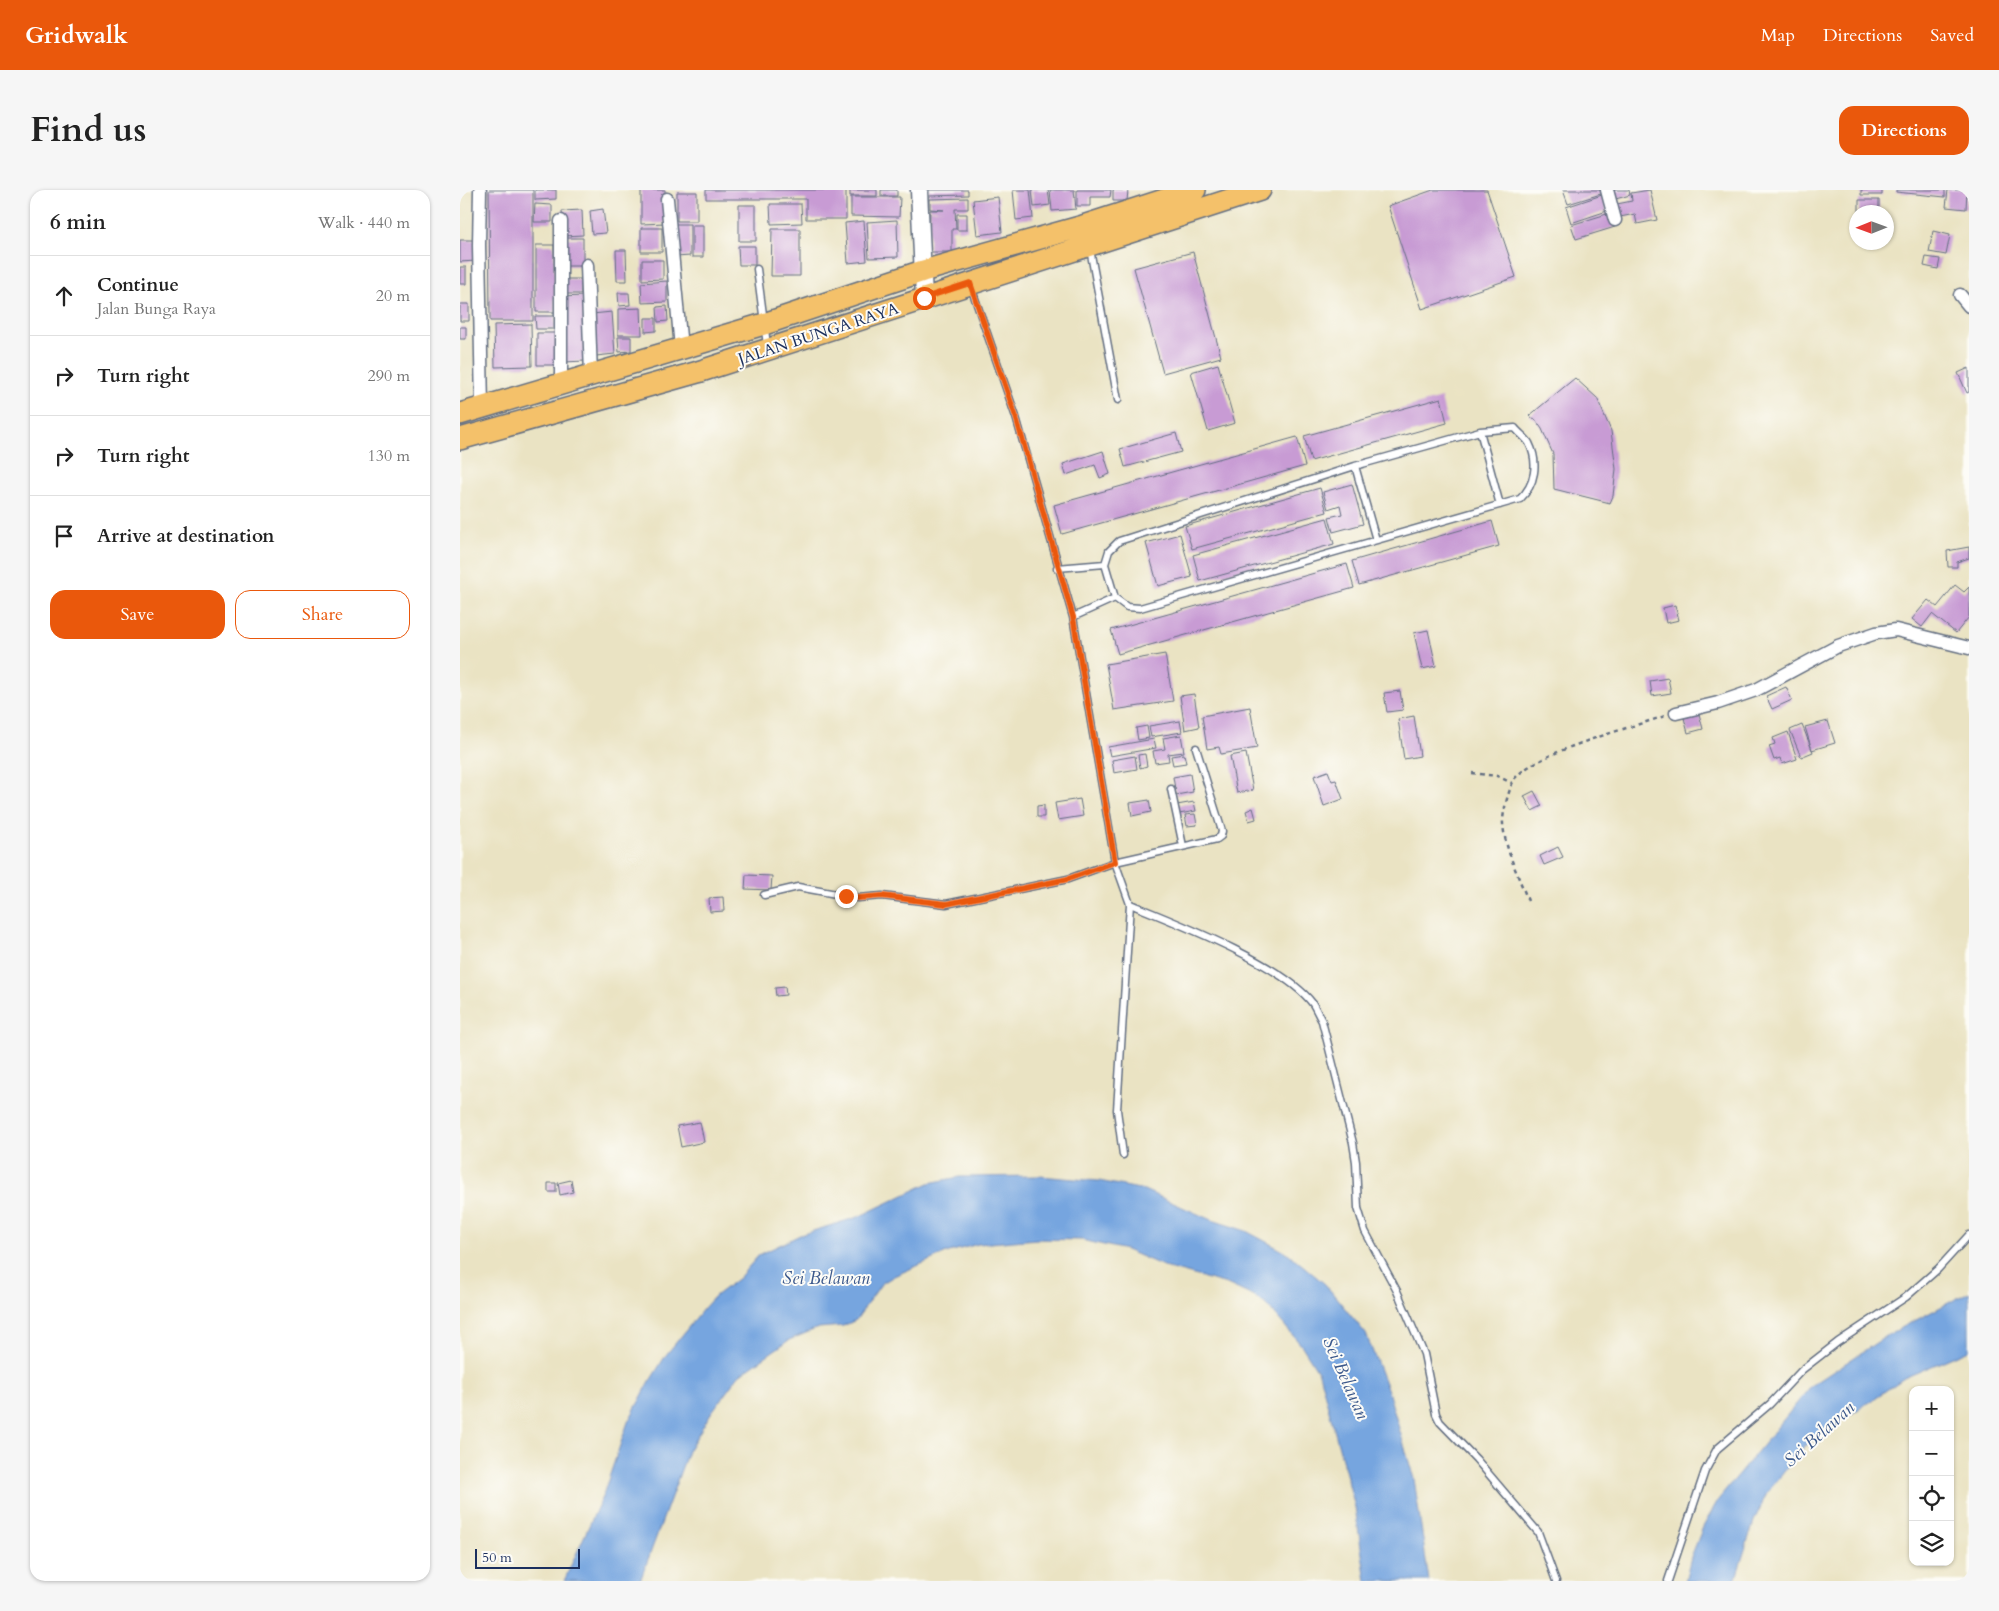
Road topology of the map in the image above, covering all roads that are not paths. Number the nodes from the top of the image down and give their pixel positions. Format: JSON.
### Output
{"nodes":[{"id":1,"x":480,"y":190,"type":"edge"},
{"id":2,"x":919,"y":190,"type":"edge"},
{"id":3,"x":1196,"y":190,"type":"edge"},
{"id":4,"x":1260,"y":190,"type":"edge"},
{"id":5,"x":1607,"y":190,"type":"edge"},
{"id":6,"x":667,"y":198,"type":"dead end"},
{"id":7,"x":1615,"y":220,"type":"dead end"},
{"id":8,"x":561,"y":221,"type":"dead end"},
{"id":9,"x":1086,"y":235,"type":"junction"},
{"id":10,"x":587,"y":265,"type":"dead end"},
{"id":11,"x":757,"y":269,"type":"dead end"},
{"id":12,"x":924,"y":271,"type":"junction"},
{"id":13,"x":970,"y":283,"type":"junction"},
{"id":14,"x":1960,"y":295,"type":"dead end"},
{"id":15,"x":924,"y":298,"type":"junction"},
{"id":16,"x":1969,"y":306,"type":"edge"},
{"id":17,"x":764,"y":324,"type":"junction"},
{"id":18,"x":681,"y":348,"type":"junction"},
{"id":19,"x":767,"y":350,"type":"junction"},
{"id":20,"x":591,"y":375,"type":"junction"},
{"id":21,"x":561,"y":384,"type":"junction"},
{"id":22,"x":1118,"y":400,"type":"dead end"},
{"id":23,"x":482,"y":409,"type":"junction"},
{"id":24,"x":460,"y":414,"type":"edge"},
{"id":25,"x":1480,"y":431,"type":"junction"},
{"id":26,"x":460,"y":439,"type":"edge"},
{"id":27,"x":1355,"y":466,"type":"junction"},
{"id":28,"x":1500,"y":505,"type":"junction"},
{"id":29,"x":1376,"y":540,"type":"junction"},
{"id":30,"x":1105,"y":564,"type":"junction"},
{"id":31,"x":1057,"y":568,"type":"junction"},
{"id":32,"x":1115,"y":598,"type":"junction"},
{"id":33,"x":1073,"y":617,"type":"junction"},
{"id":34,"x":1969,"y":648,"type":"edge"},
{"id":35,"x":1676,"y":713,"type":"road end"},
{"id":36,"x":1196,"y":748,"type":"dead end"},
{"id":37,"x":1171,"y":789,"type":"dead end"},
{"id":38,"x":1182,"y":846,"type":"junction"},
{"id":39,"x":1115,"y":862,"type":"junction"},
{"id":40,"x":764,"y":894,"type":"dead end"},
{"id":41,"x":1130,"y":904,"type":"junction"},
{"id":42,"x":1123,"y":1155,"type":"dead end"},
{"id":43,"x":1969,"y":1235,"type":"edge"},
{"id":44,"x":1556,"y":1581,"type":"edge"},
{"id":45,"x":1668,"y":1581,"type":"edge"}],
"edges":[{"from":1,"to":23,"type":"street"},
{"from":2,"to":12,"type":"street"},
{"from":3,"to":9,"type":"main road","name":"JALAN BUNGA RAYA"},
{"from":4,"to":9,"type":"main road","name":"JALAN BUNGA RAYA"},
{"from":5,"to":7,"type":"street"},
{"from":6,"to":18,"type":"street"},
{"from":8,"to":21,"type":"street"},
{"from":9,"to":12,"type":"main road","name":"JALAN BUNGA RAYA"},
{"from":9,"to":13,"type":"main road","name":"JALAN BUNGA RAYA"},
{"from":9,"to":22,"type":"lane"},
{"from":10,"to":20,"type":"street"},
{"from":11,"to":17,"type":"lane"},
{"from":12,"to":15,"type":"street"},
{"from":12,"to":17,"type":"main road","name":"JALAN BUNGA RAYA"},
{"from":13,"to":15,"type":"main road","name":"JALAN BUNGA RAYA"},
{"from":13,"to":31,"type":"lane"},
{"from":14,"to":16,"type":"street"},
{"from":15,"to":19,"type":"main road","name":"JALAN BUNGA RAYA"},
{"from":17,"to":18,"type":"main road","name":"JALAN BUNGA RAYA"},
{"from":17,"to":19,"type":"lane"},
{"from":18,"to":20,"type":"main road","name":"JALAN BUNGA RAYA"},
{"from":19,"to":26,"type":"main road","name":"JALAN BUNGA RAYA"},
{"from":20,"to":21,"type":"main road","name":"JALAN BUNGA RAYA"},
{"from":21,"to":23,"type":"main road","name":"JALAN BUNGA RAYA"},
{"from":23,"to":24,"type":"main road","name":"JALAN BUNGA RAYA"},
{"from":25,"to":27,"type":"lane"},
{"from":25,"to":28,"type":"lane"},
{"from":25,"to":28,"type":"lane"},
{"from":27,"to":29,"type":"lane"},
{"from":27,"to":30,"type":"lane"},
{"from":28,"to":29,"type":"lane"},
{"from":29,"to":32,"type":"lane"},
{"from":30,"to":31,"type":"lane"},
{"from":30,"to":32,"type":"lane"},
{"from":31,"to":33,"type":"lane"},
{"from":32,"to":33,"type":"lane"},
{"from":33,"to":39,"type":"lane"},
{"from":34,"to":35,"type":"street"},
{"from":36,"to":38,"type":"lane"},
{"from":37,"to":38,"type":"lane"},
{"from":38,"to":39,"type":"lane"},
{"from":39,"to":40,"type":"lane"},
{"from":39,"to":41,"type":"lane"},
{"from":41,"to":42,"type":"lane"},
{"from":41,"to":44,"type":"lane"},
{"from":43,"to":45,"type":"lane"}]}
